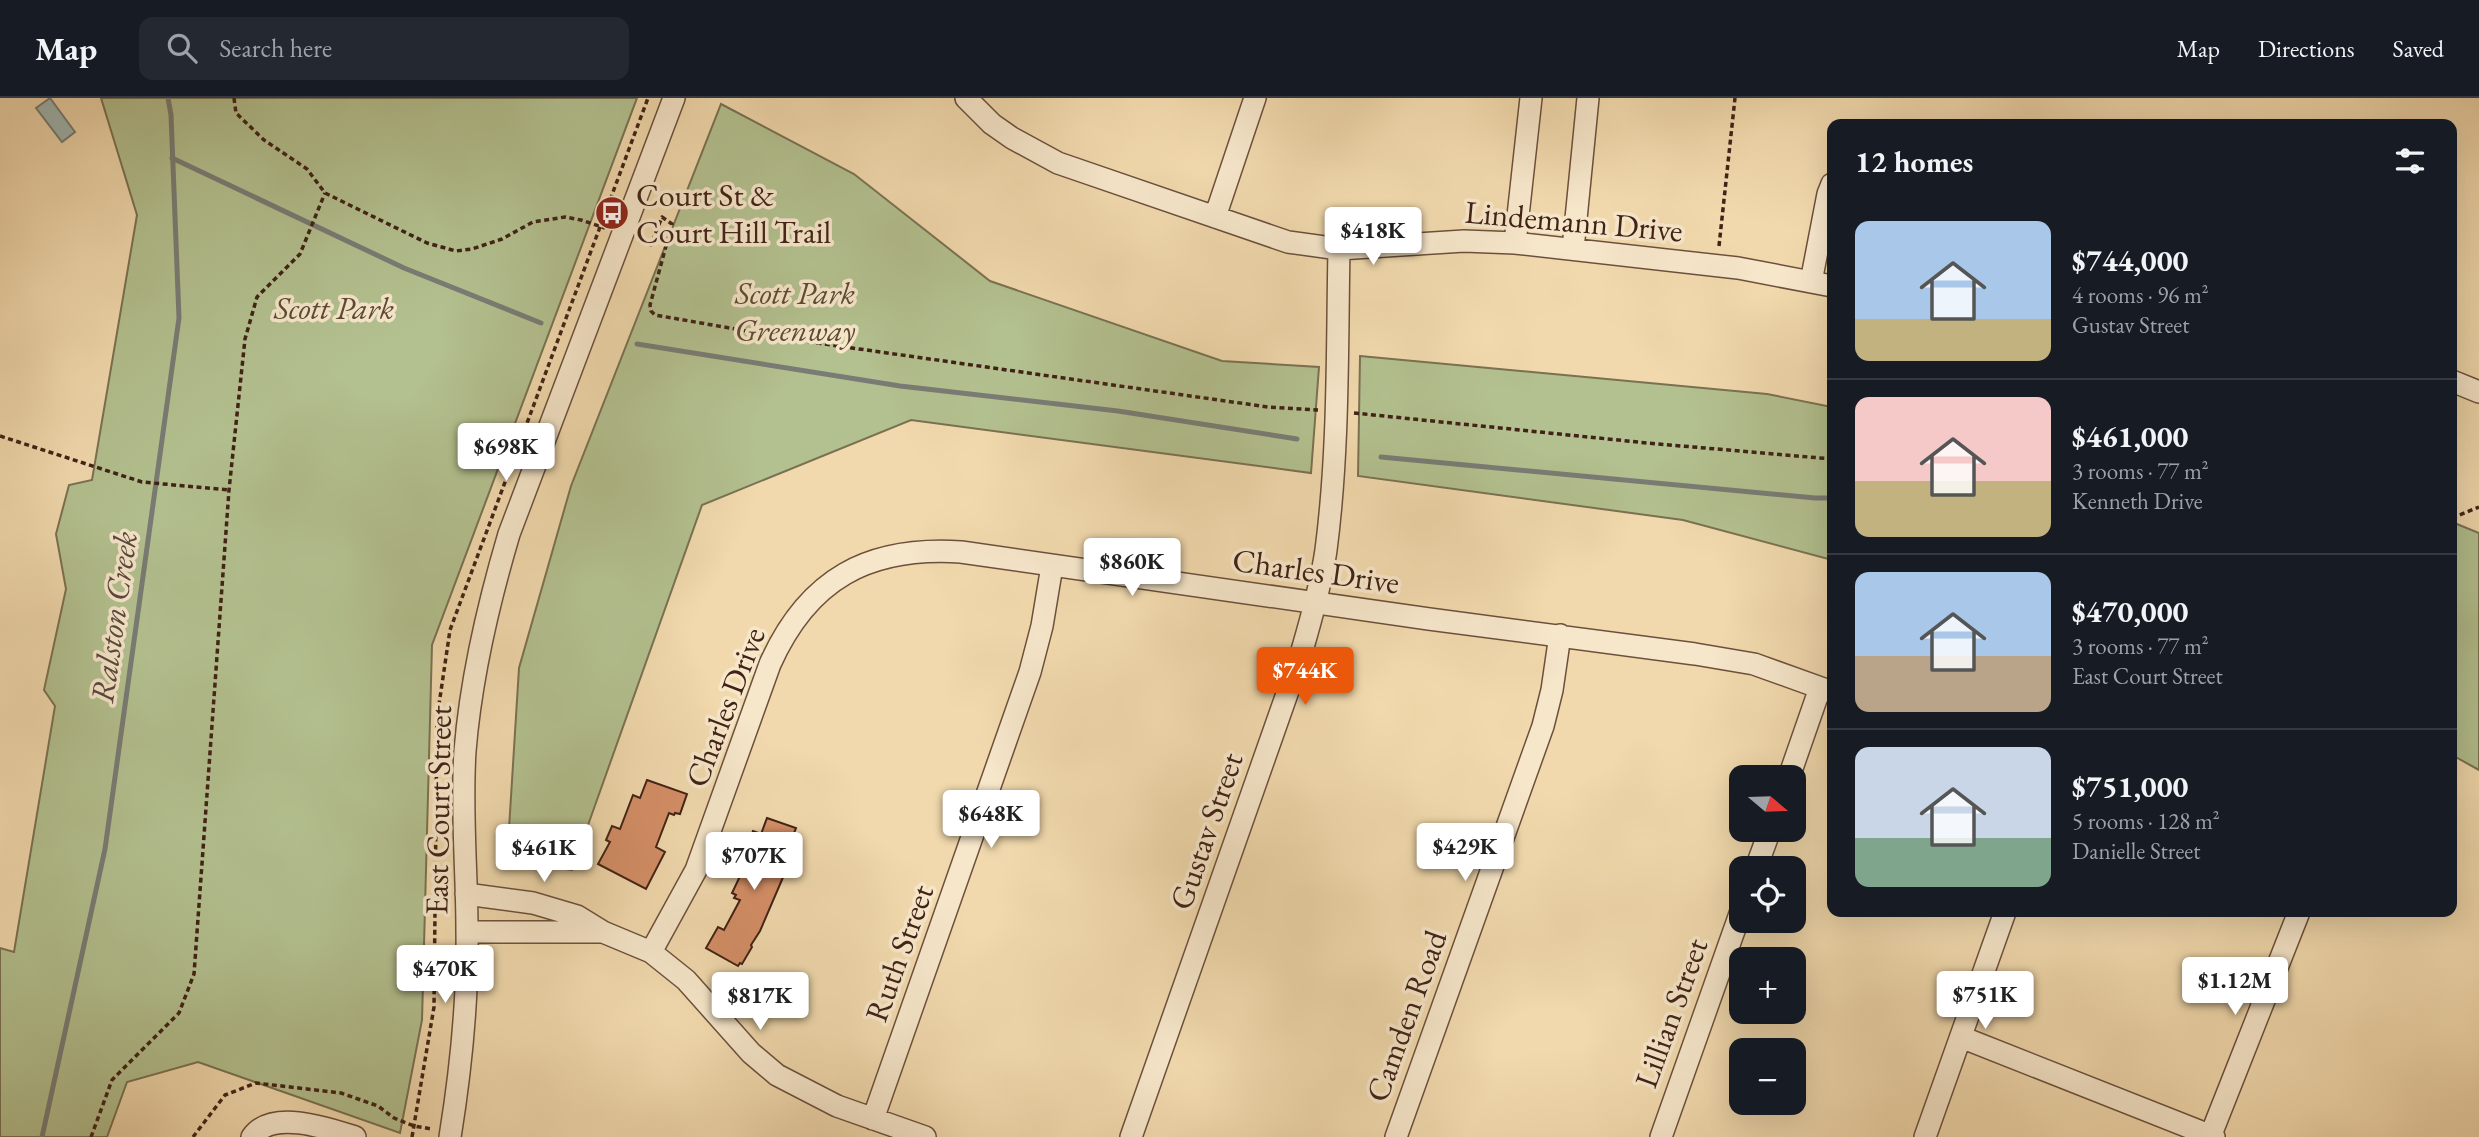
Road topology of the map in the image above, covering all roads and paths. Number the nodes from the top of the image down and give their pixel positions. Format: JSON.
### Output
{"nodes":[{"id":1,"x":234,"y":98,"type":"edge"},
{"id":2,"x":648,"y":98,"type":"edge"},
{"id":3,"x":674,"y":98,"type":"edge"},
{"id":4,"x":966,"y":98,"type":"edge"},
{"id":5,"x":1255,"y":98,"type":"edge"},
{"id":6,"x":1531,"y":98,"type":"edge"},
{"id":7,"x":1588,"y":98,"type":"edge"},
{"id":8,"x":1735,"y":98,"type":"edge"},
{"id":9,"x":325,"y":193,"type":"junction"},
{"id":10,"x":1827,"y":209,"type":"edge"},
{"id":11,"x":1215,"y":217,"type":"junction"},
{"id":12,"x":599,"y":226,"type":"junction"},
{"id":13,"x":625,"y":229,"type":"junction"},
{"id":14,"x":1515,"y":243,"type":"junction"},
{"id":15,"x":1339,"y":249,"type":"junction"},
{"id":16,"x":1573,"y":249,"type":"junction"},
{"id":17,"x":1717,"y":266,"type":"junction"},
{"id":18,"x":1822,"y":284,"type":"edge"},
{"id":19,"x":2457,"y":383,"type":"edge"},
{"id":20,"x":2479,"y":392,"type":"edge"},
{"id":21,"x":1336,"y":411,"type":"junction"},
{"id":22,"x":0,"y":436,"type":"edge"},
{"id":23,"x":1827,"y":459,"type":"edge"},
{"id":24,"x":229,"y":490,"type":"junction"},
{"id":25,"x":2479,"y":507,"type":"edge"},
{"id":26,"x":2457,"y":516,"type":"edge"},
{"id":27,"x":1052,"y":566,"type":"junction"},
{"id":28,"x":1315,"y":603,"type":"junction"},
{"id":29,"x":1560,"y":635,"type":"junction"},
{"id":30,"x":1826,"y":690,"type":"edge"},
{"id":31,"x":1794,"y":765,"type":"edge"},
{"id":32,"x":466,"y":894,"type":"junction"},
{"id":33,"x":2003,"y":917,"type":"edge"},
{"id":34,"x":2297,"y":917,"type":"edge"},
{"id":35,"x":467,"y":932,"type":"junction"},
{"id":36,"x":603,"y":932,"type":"junction"},
{"id":37,"x":1733,"y":933,"type":"edge"},
{"id":38,"x":651,"y":952,"type":"junction"},
{"id":39,"x":1961,"y":1037,"type":"junction"},
{"id":40,"x":873,"y":1119,"type":"junction"},
{"id":41,"x":316,"y":1132,"type":"edge"},
{"id":42,"x":2212,"y":1136,"type":"edge"},
{"id":43,"x":91,"y":1137,"type":"edge"},
{"id":44,"x":252,"y":1137,"type":"edge"},
{"id":45,"x":355,"y":1137,"type":"edge"},
{"id":46,"x":450,"y":1137,"type":"edge"},
{"id":47,"x":925,"y":1137,"type":"edge"},
{"id":48,"x":1131,"y":1137,"type":"edge"},
{"id":49,"x":1396,"y":1137,"type":"edge"},
{"id":50,"x":1661,"y":1137,"type":"edge"},
{"id":51,"x":1925,"y":1137,"type":"edge"}],
"edges":[{"from":1,"to":9,"type":"path"},
{"from":2,"to":12,"type":"path"},
{"from":3,"to":13,"type":"street","name":"East Court Street"},
{"from":4,"to":11,"type":"street","name":"Lindemann Drive"},
{"from":5,"to":11,"type":"street"},
{"from":6,"to":14,"type":"street"},
{"from":7,"to":16,"type":"street"},
{"from":8,"to":17,"type":"path"},
{"from":9,"to":12,"type":"path"},
{"from":9,"to":24,"type":"path"},
{"from":10,"to":18,"type":"street"},
{"from":11,"to":15,"type":"street","name":"Lindemann Drive"},
{"from":12,"to":13,"type":"path"},
{"from":13,"to":21,"type":"path"},
{"from":13,"to":32,"type":"street","name":"East Court Street"},
{"from":14,"to":15,"type":"street","name":"Lindemann Drive"},
{"from":14,"to":16,"type":"street","name":"Lindemann Drive"},
{"from":15,"to":21,"type":"street","name":"Gustav Street"},
{"from":16,"to":17,"type":"street","name":"Lindemann Drive"},
{"from":17,"to":18,"type":"street","name":"Lindemann Drive"},
{"from":19,"to":20,"type":"street"},
{"from":21,"to":23,"type":"path"},
{"from":21,"to":28,"type":"street","name":"Gustav Street"},
{"from":22,"to":24,"type":"path"},
{"from":24,"to":43,"type":"path"},
{"from":25,"to":26,"type":"path"},
{"from":27,"to":28,"type":"street","name":"Charles Drive"},
{"from":27,"to":38,"type":"street","name":"Charles Drive"},
{"from":27,"to":40,"type":"street","name":"Ruth Street"},
{"from":28,"to":29,"type":"street","name":"Charles Drive"},
{"from":28,"to":48,"type":"street","name":"Gustav Street"},
{"from":29,"to":30,"type":"street","name":"Charles Drive"},
{"from":29,"to":49,"type":"street","name":"Camden Road"},
{"from":30,"to":31,"type":"street"},
{"from":32,"to":35,"type":"street","name":"East Court Street"},
{"from":32,"to":36,"type":"street"},
{"from":33,"to":39,"type":"street"},
{"from":34,"to":42,"type":"street"},
{"from":35,"to":36,"type":"street"},
{"from":35,"to":46,"type":"street","name":"East Court Street"},
{"from":36,"to":38,"type":"street"},
{"from":37,"to":50,"type":"street","name":"Lillian Street"},
{"from":38,"to":40,"type":"street"},
{"from":39,"to":42,"type":"street"},
{"from":39,"to":51,"type":"street"},
{"from":40,"to":47,"type":"street"},
{"from":41,"to":44,"type":"street"},
{"from":41,"to":45,"type":"street"}]}
